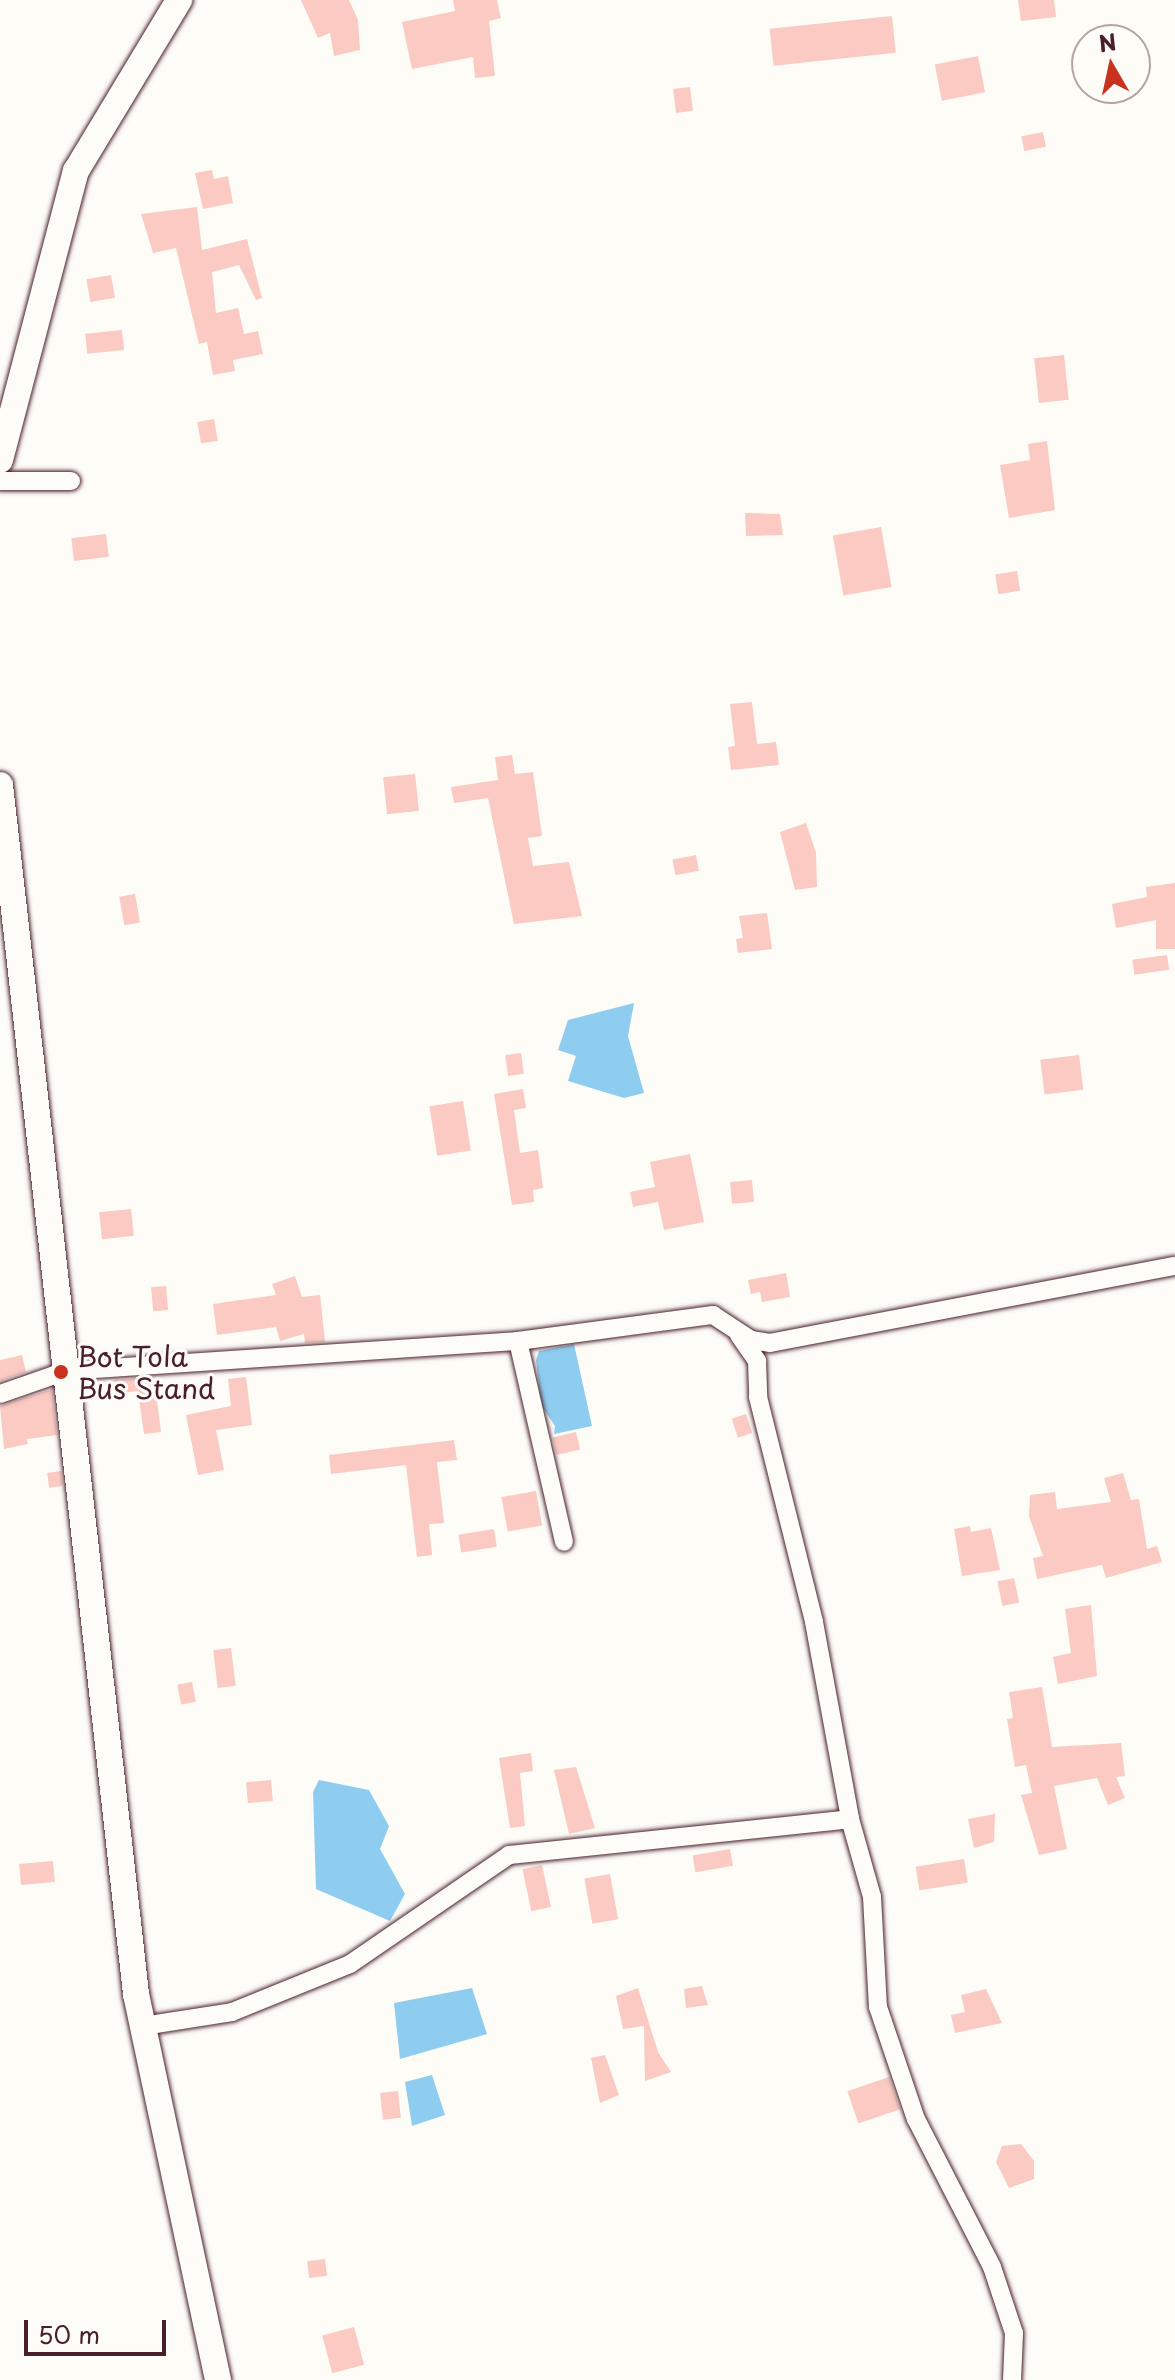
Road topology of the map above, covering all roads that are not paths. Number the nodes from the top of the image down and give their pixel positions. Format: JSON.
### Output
{"nodes":[{"id":1,"x":179,"y":0,"type":"edge"},
{"id":2,"x":0,"y":460,"type":"edge"},
{"id":3,"x":0,"y":481,"type":"edge"},
{"id":4,"x":71,"y":481,"type":"dead end"},
{"id":5,"x":0,"y":785,"type":"edge"},
{"id":6,"x":1175,"y":1266,"type":"edge"},
{"id":7,"x":737,"y":1332,"type":"junction"},
{"id":8,"x":518,"y":1341,"type":"junction"},
{"id":9,"x":66,"y":1371,"type":"junction"},
{"id":10,"x":0,"y":1394,"type":"edge"},
{"id":11,"x":564,"y":1542,"type":"dead end"},
{"id":12,"x":850,"y":1819,"type":"junction"},
{"id":13,"x":143,"y":2026,"type":"junction"},
{"id":14,"x":218,"y":2380,"type":"edge"},
{"id":15,"x":1012,"y":2380,"type":"edge"}],
"edges":[{"from":1,"to":2,"type":"main road"},
{"from":3,"to":4,"type":"street"},
{"from":5,"to":9,"type":"main road"},
{"from":6,"to":7,"type":"street"},
{"from":7,"to":8,"type":"street"},
{"from":7,"to":12,"type":"street"},
{"from":8,"to":9,"type":"street"},
{"from":8,"to":11,"type":"street"},
{"from":9,"to":10,"type":"street"},
{"from":9,"to":13,"type":"main road"},
{"from":12,"to":13,"type":"street"},
{"from":12,"to":15,"type":"street"},
{"from":13,"to":14,"type":"main road"}]}
